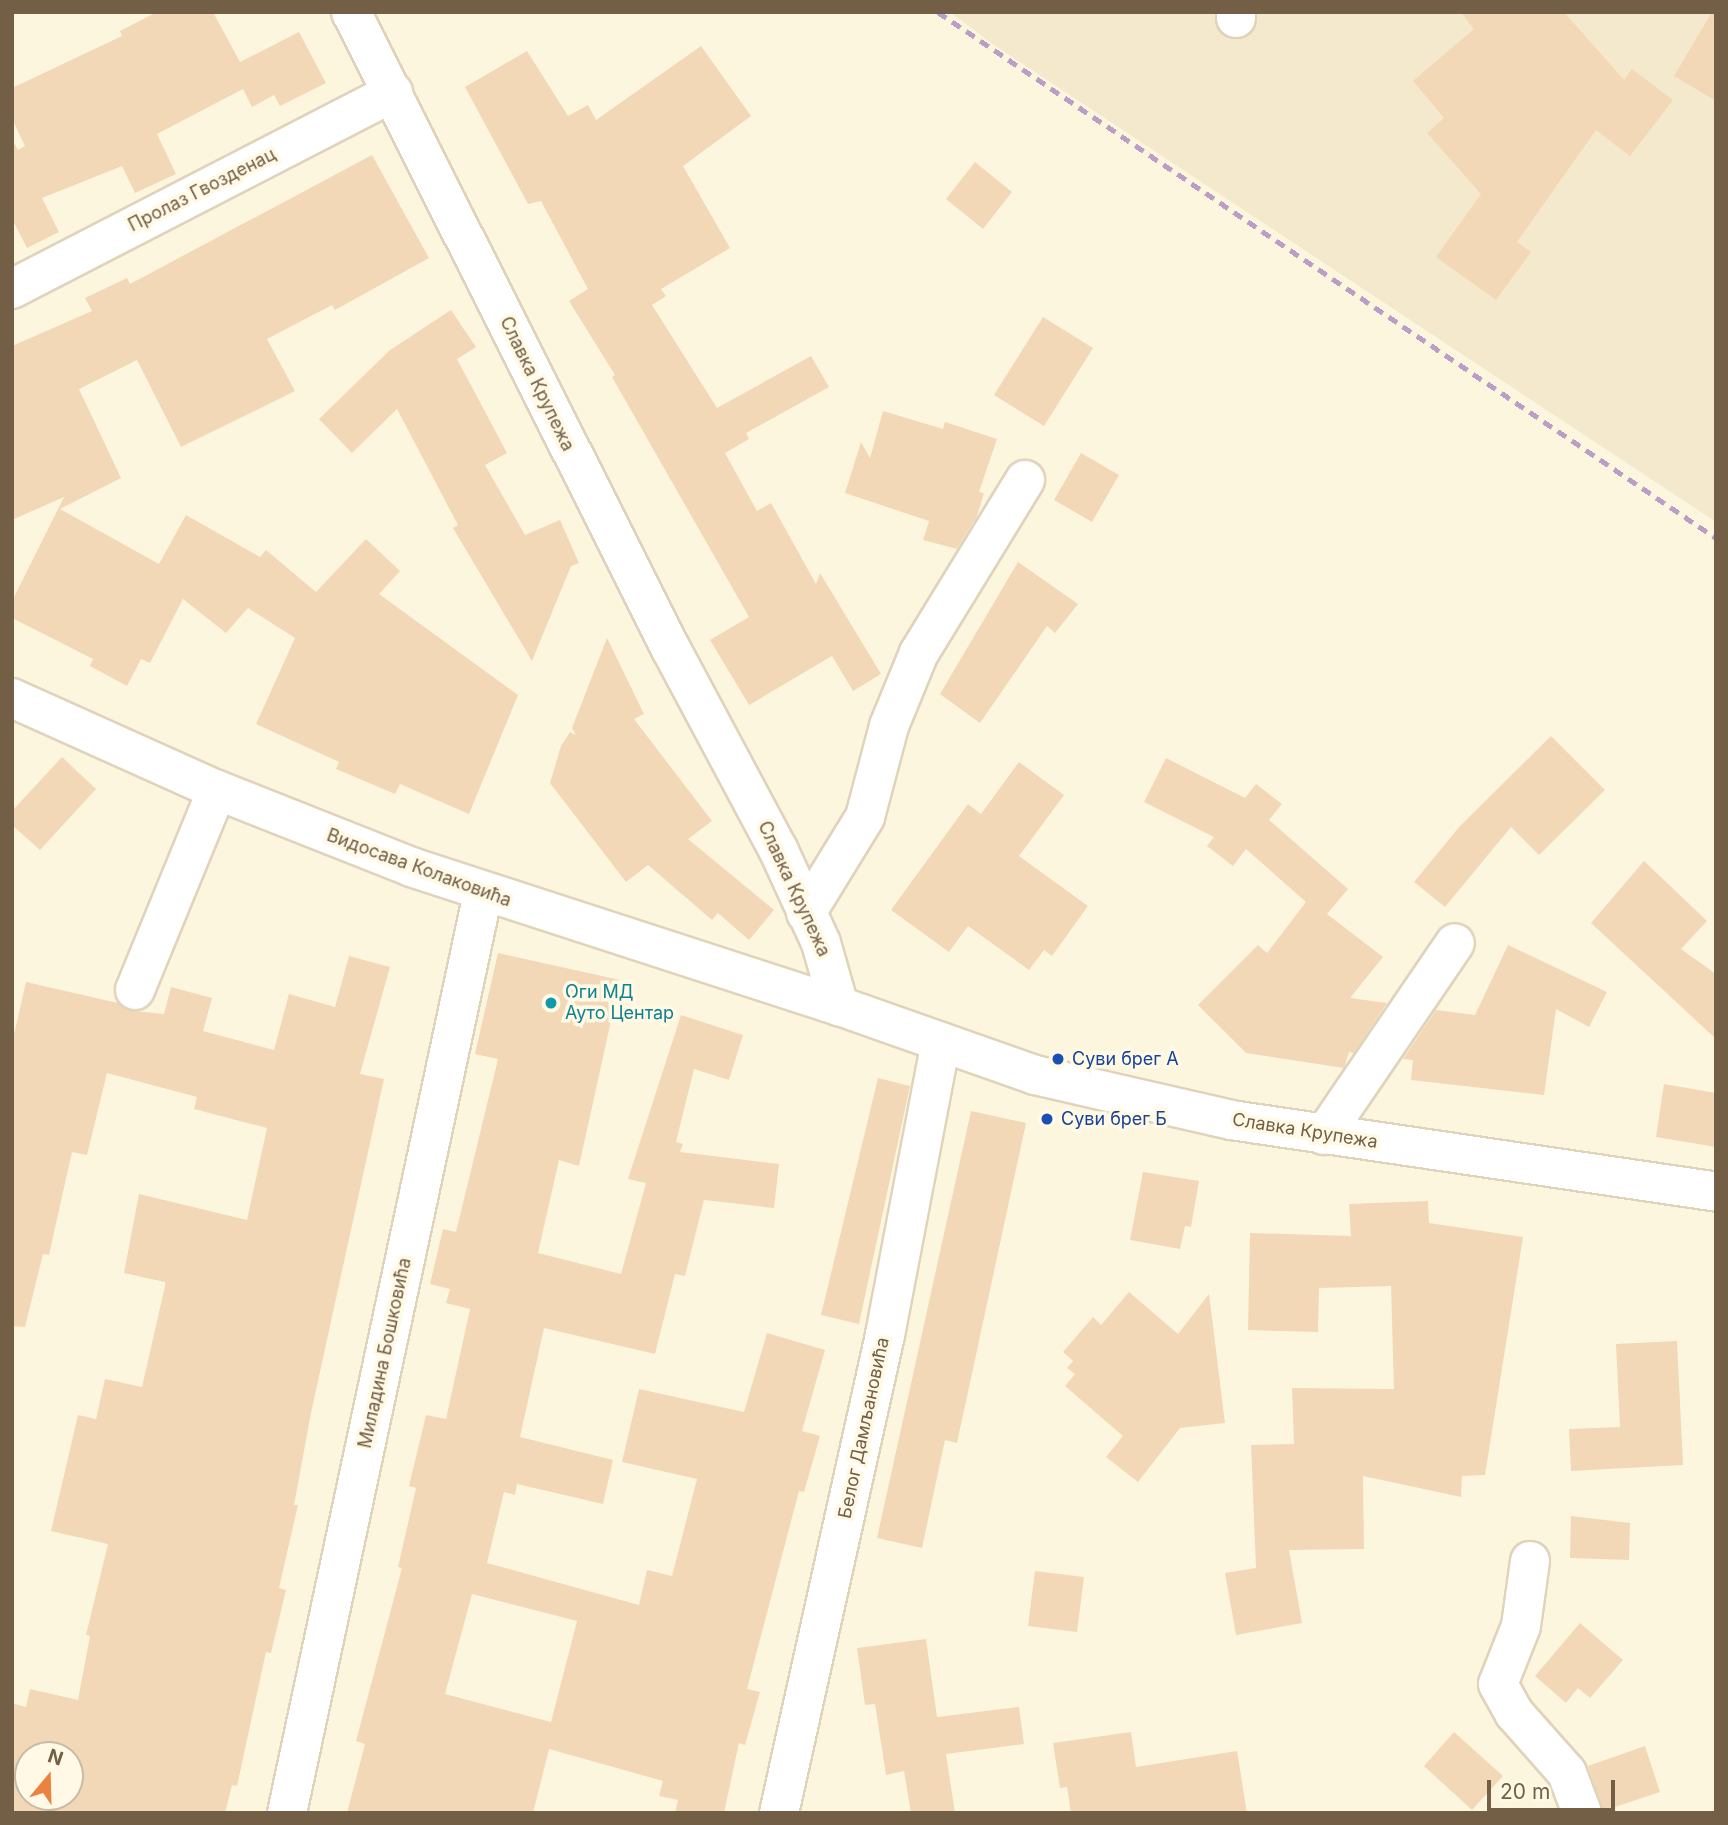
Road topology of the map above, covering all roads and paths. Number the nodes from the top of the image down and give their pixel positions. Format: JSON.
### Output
{"nodes":[{"id":1,"x":351,"y":12,"type":"edge"},
{"id":2,"x":393,"y":92,"type":"junction"},
{"id":3,"x":12,"y":289,"type":"edge"},
{"id":4,"x":1025,"y":480,"type":"dead end"},
{"id":5,"x":12,"y":698,"type":"edge"},
{"id":6,"x":217,"y":790,"type":"junction"},
{"id":7,"x":483,"y":893,"type":"junction"},
{"id":8,"x":806,"y":913,"type":"junction"},
{"id":9,"x":1455,"y":943,"type":"dead end"},
{"id":10,"x":135,"y":990,"type":"dead end"},
{"id":11,"x":839,"y":1006,"type":"junction"},
{"id":12,"x":941,"y":1042,"type":"junction"},
{"id":13,"x":1324,"y":1135,"type":"junction"},
{"id":14,"x":1716,"y":1192,"type":"edge"},
{"id":15,"x":1530,"y":1561,"type":"dead end"},
{"id":16,"x":287,"y":1813,"type":"edge"},
{"id":17,"x":779,"y":1813,"type":"edge"},
{"id":18,"x":1582,"y":1813,"type":"edge"}],
"edges":[{"from":1,"to":2,"type":"street","name":"Славка Крупежа"},
{"from":2,"to":3,"type":"street","name":"Пролаз Гвозденац"},
{"from":2,"to":8,"type":"street","name":"Славка Крупежа"},
{"from":4,"to":8,"type":"street"},
{"from":5,"to":6,"type":"street","name":"Видосава Колаковића"},
{"from":6,"to":7,"type":"street","name":"Видосава Колаковића"},
{"from":6,"to":10,"type":"street"},
{"from":7,"to":11,"type":"street","name":"Видосава Колаковића"},
{"from":7,"to":16,"type":"street","name":"Миладина Бошковића"},
{"from":8,"to":11,"type":"street","name":"Славка Крупежа"},
{"from":9,"to":13,"type":"street"},
{"from":11,"to":12,"type":"street","name":"Славка Крупежа"},
{"from":12,"to":13,"type":"street","name":"Славка Крупежа"},
{"from":12,"to":17,"type":"street","name":"Белог Дамљановића"},
{"from":13,"to":14,"type":"street","name":"Славка Крупежа"},
{"from":15,"to":18,"type":"street"}]}
